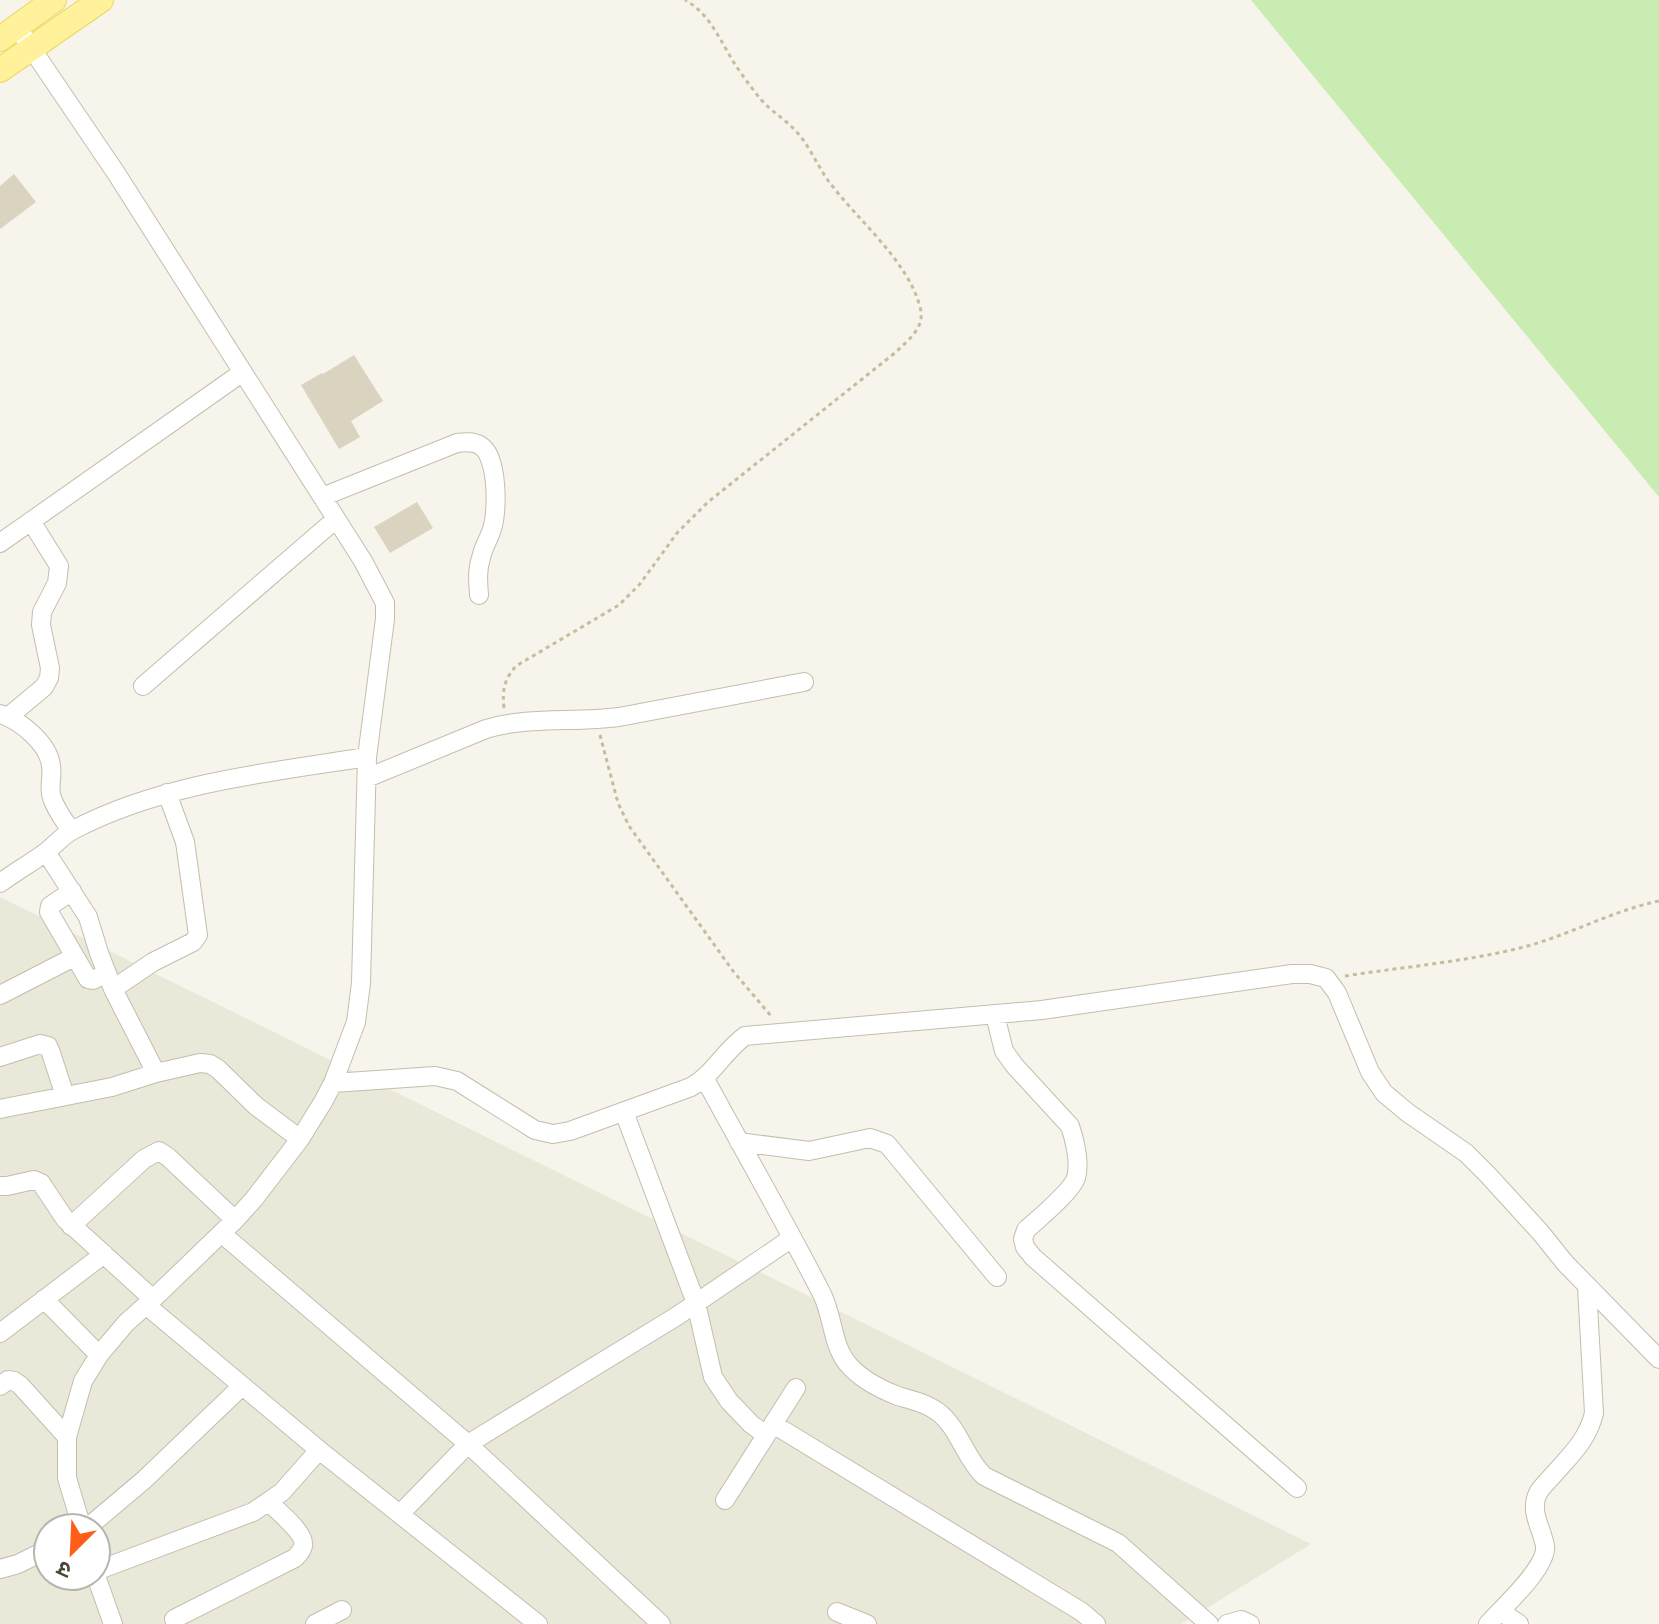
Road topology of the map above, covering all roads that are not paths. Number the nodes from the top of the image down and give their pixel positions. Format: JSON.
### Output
{"nodes":[{"id":1,"x":54,"y":0,"type":"edge"},
{"id":2,"x":101,"y":0,"type":"edge"},
{"id":3,"x":8,"y":33,"type":"edge"},
{"id":4,"x":31,"y":47,"type":"junction"},
{"id":5,"x":0,"y":70,"type":"edge"},
{"id":6,"x":243,"y":372,"type":"junction"},
{"id":7,"x":322,"y":497,"type":"junction"},
{"id":8,"x":336,"y":519,"type":"junction"},
{"id":9,"x":31,"y":521,"type":"junction"},
{"id":10,"x":0,"y":543,"type":"edge"},
{"id":11,"x":479,"y":595,"type":"dead end"},
{"id":12,"x":804,"y":682,"type":"dead end"},
{"id":13,"x":143,"y":686,"type":"dead end"},
{"id":14,"x":4,"y":715,"type":"edge"},
{"id":15,"x":367,"y":757,"type":"junction"},
{"id":16,"x":367,"y":778,"type":"junction"},
{"id":17,"x":167,"y":793,"type":"junction"},
{"id":18,"x":71,"y":831,"type":"junction"},
{"id":19,"x":46,"y":852,"type":"junction"},
{"id":20,"x":0,"y":883,"type":"edge"},
{"id":21,"x":72,"y":891,"type":"junction"},
{"id":22,"x":74,"y":957,"type":"junction"},
{"id":23,"x":110,"y":981,"type":"junction"},
{"id":24,"x":0,"y":995,"type":"edge"},
{"id":25,"x":995,"y":1015,"type":"junction"},
{"id":26,"x":0,"y":1057,"type":"edge"},
{"id":27,"x":156,"y":1073,"type":"junction"},
{"id":28,"x":705,"y":1079,"type":"junction"},
{"id":29,"x":333,"y":1083,"type":"junction"},
{"id":30,"x":65,"y":1096,"type":"junction"},
{"id":31,"x":0,"y":1109,"type":"edge"},
{"id":32,"x":624,"y":1112,"type":"junction"},
{"id":33,"x":300,"y":1139,"type":"junction"},
{"id":34,"x":739,"y":1142,"type":"junction"},
{"id":35,"x":0,"y":1186,"type":"edge"},
{"id":36,"x":71,"y":1226,"type":"junction"},
{"id":37,"x":228,"y":1227,"type":"junction"},
{"id":38,"x":792,"y":1238,"type":"junction"},
{"id":39,"x":104,"y":1254,"type":"junction"},
{"id":40,"x":997,"y":1277,"type":"dead end"},
{"id":41,"x":1587,"y":1287,"type":"junction"},
{"id":42,"x":44,"y":1299,"type":"junction"},
{"id":43,"x":150,"y":1302,"type":"junction"},
{"id":44,"x":696,"y":1303,"type":"junction"},
{"id":45,"x":1,"y":1330,"type":"edge"},
{"id":46,"x":99,"y":1355,"type":"junction"},
{"id":47,"x":1659,"y":1359,"type":"edge"},
{"id":48,"x":0,"y":1386,"type":"edge"},
{"id":49,"x":242,"y":1386,"type":"junction"},
{"id":50,"x":796,"y":1388,"type":"dead end"},
{"id":51,"x":770,"y":1430,"type":"junction"},
{"id":52,"x":67,"y":1437,"type":"junction"},
{"id":53,"x":468,"y":1444,"type":"junction"},
{"id":54,"x":319,"y":1450,"type":"junction"},
{"id":55,"x":1297,"y":1488,"type":"dead end"},
{"id":56,"x":725,"y":1500,"type":"dead end"},
{"id":57,"x":269,"y":1502,"type":"junction"},
{"id":58,"x":79,"y":1512,"type":"edge"},
{"id":59,"x":104,"y":1512,"type":"edge"},
{"id":60,"x":400,"y":1514,"type":"junction"},
{"id":61,"x":32,"y":1557,"type":"edge"},
{"id":62,"x":112,"y":1568,"type":"edge"},
{"id":63,"x":0,"y":1569,"type":"edge"},
{"id":64,"x":102,"y":1592,"type":"edge"},
{"id":65,"x":342,"y":1610,"type":"dead end"},
{"id":66,"x":837,"y":1612,"type":"dead end"},
{"id":67,"x":1494,"y":1617,"type":"edge"},
{"id":68,"x":174,"y":1619,"type":"dead end"},
{"id":69,"x":113,"y":1624,"type":"edge"},
{"id":70,"x":315,"y":1624,"type":"edge"},
{"id":71,"x":538,"y":1624,"type":"edge"},
{"id":72,"x":661,"y":1624,"type":"edge"},
{"id":73,"x":867,"y":1624,"type":"edge"},
{"id":74,"x":1096,"y":1624,"type":"edge"},
{"id":75,"x":1209,"y":1624,"type":"edge"},
{"id":76,"x":1227,"y":1624,"type":"edge"},
{"id":77,"x":1250,"y":1624,"type":"edge"},
{"id":78,"x":1519,"y":1624,"type":"edge"}],
"edges":[{"from":1,"to":3,"type":"main road"},
{"from":2,"to":4,"type":"main road"},
{"from":3,"to":4,"type":"street"},
{"from":4,"to":5,"type":"main road"},
{"from":4,"to":6,"type":"street"},
{"from":6,"to":7,"type":"street"},
{"from":6,"to":9,"type":"street"},
{"from":7,"to":8,"type":"street"},
{"from":7,"to":11,"type":"street"},
{"from":8,"to":13,"type":"street"},
{"from":8,"to":15,"type":"street"},
{"from":9,"to":10,"type":"street"},
{"from":9,"to":14,"type":"street"},
{"from":12,"to":16,"type":"street"},
{"from":14,"to":18,"type":"street"},
{"from":15,"to":16,"type":"street"},
{"from":15,"to":17,"type":"street"},
{"from":16,"to":29,"type":"street"},
{"from":17,"to":18,"type":"street"},
{"from":17,"to":23,"type":"street"},
{"from":18,"to":19,"type":"street"},
{"from":19,"to":20,"type":"street"},
{"from":19,"to":21,"type":"street"},
{"from":21,"to":22,"type":"street"},
{"from":21,"to":23,"type":"street"},
{"from":22,"to":23,"type":"street"},
{"from":22,"to":24,"type":"street"},
{"from":23,"to":27,"type":"street"},
{"from":25,"to":28,"type":"street"},
{"from":25,"to":41,"type":"street"},
{"from":25,"to":55,"type":"street"},
{"from":26,"to":30,"type":"street"},
{"from":27,"to":30,"type":"street"},
{"from":27,"to":33,"type":"street"},
{"from":28,"to":32,"type":"street"},
{"from":28,"to":34,"type":"street"},
{"from":29,"to":32,"type":"street"},
{"from":29,"to":33,"type":"street"},
{"from":30,"to":31,"type":"street"},
{"from":32,"to":44,"type":"street"},
{"from":33,"to":37,"type":"street"},
{"from":34,"to":38,"type":"street"},
{"from":34,"to":40,"type":"street"},
{"from":35,"to":36,"type":"street"},
{"from":36,"to":37,"type":"street"},
{"from":36,"to":39,"type":"street"},
{"from":37,"to":43,"type":"street"},
{"from":37,"to":53,"type":"street"},
{"from":38,"to":44,"type":"street"},
{"from":38,"to":75,"type":"street"},
{"from":39,"to":42,"type":"street"},
{"from":39,"to":43,"type":"street"},
{"from":41,"to":47,"type":"street"},
{"from":41,"to":67,"type":"street"},
{"from":42,"to":45,"type":"street"},
{"from":42,"to":46,"type":"street"},
{"from":43,"to":46,"type":"street"},
{"from":43,"to":49,"type":"street"},
{"from":44,"to":51,"type":"street"},
{"from":44,"to":53,"type":"street"},
{"from":46,"to":52,"type":"street"},
{"from":48,"to":52,"type":"street"},
{"from":49,"to":54,"type":"street"},
{"from":49,"to":59,"type":"street"},
{"from":50,"to":51,"type":"street"},
{"from":51,"to":56,"type":"street"},
{"from":51,"to":74,"type":"street"},
{"from":52,"to":58,"type":"street"},
{"from":53,"to":60,"type":"street"},
{"from":53,"to":72,"type":"street"},
{"from":54,"to":57,"type":"street"},
{"from":54,"to":60,"type":"street"},
{"from":57,"to":62,"type":"street"},
{"from":57,"to":68,"type":"street"},
{"from":60,"to":71,"type":"street"},
{"from":61,"to":63,"type":"street"},
{"from":64,"to":69,"type":"street"},
{"from":65,"to":70,"type":"street"},
{"from":66,"to":73,"type":"street"},
{"from":67,"to":78,"type":"street"},
{"from":76,"to":77,"type":"street"}]}
